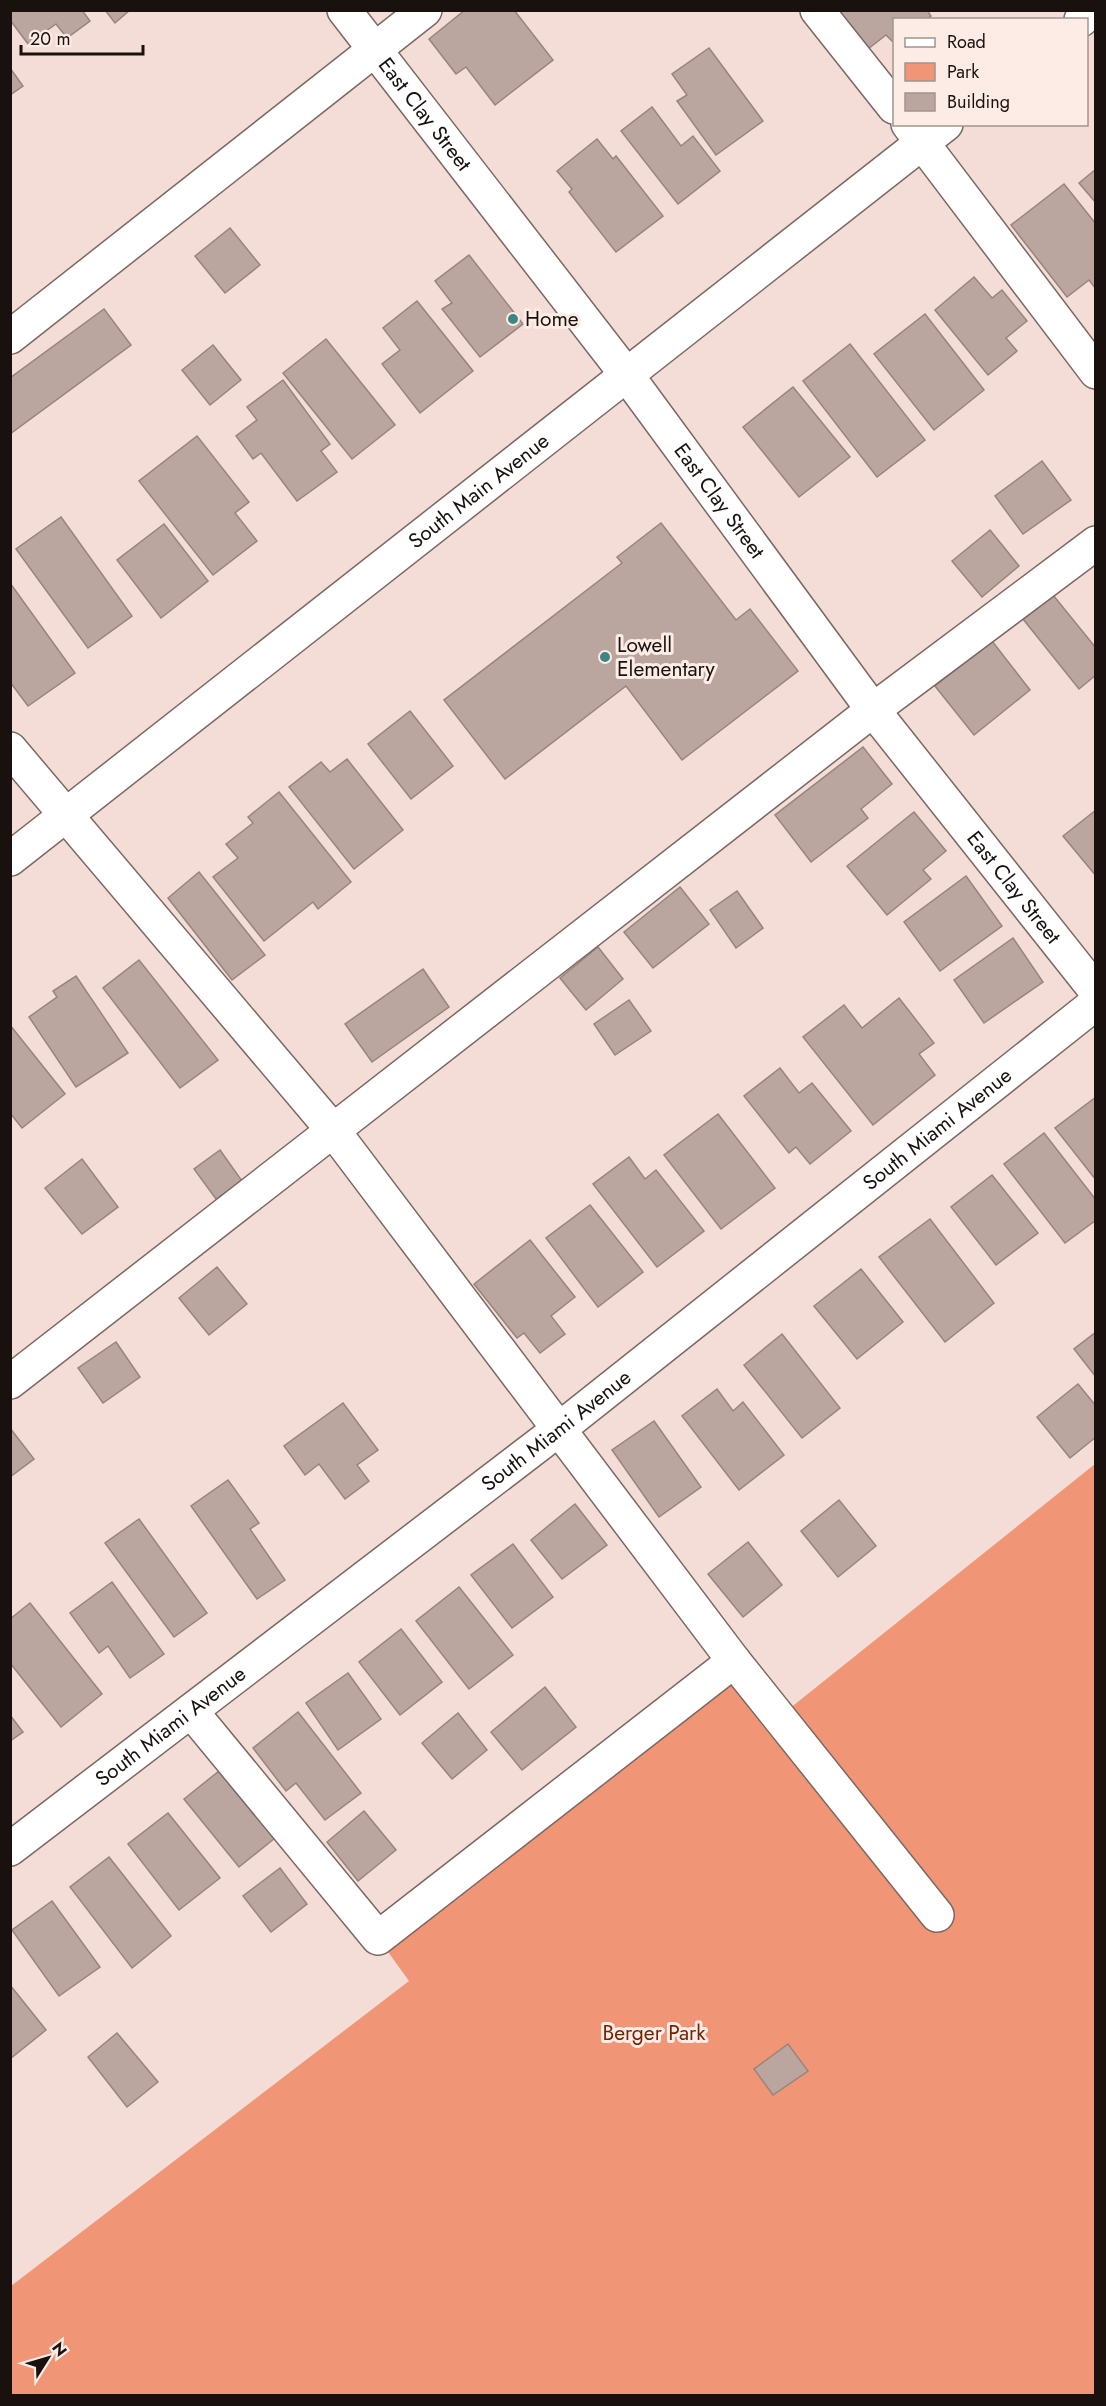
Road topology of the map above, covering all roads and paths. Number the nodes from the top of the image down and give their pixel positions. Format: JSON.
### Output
{"nodes":[{"id":1,"x":344,"y":10,"type":"edge"},
{"id":2,"x":425,"y":10,"type":"edge"},
{"id":3,"x":817,"y":10,"type":"edge"},
{"id":4,"x":375,"y":50,"type":"junction"},
{"id":5,"x":893,"y":106,"type":"edge"},
{"id":6,"x":926,"y":130,"type":"edge"},
{"id":7,"x":10,"y":337,"type":"edge"},
{"id":8,"x":1095,"y":372,"type":"edge"},
{"id":9,"x":626,"y":374,"type":"junction"},
{"id":10,"x":1095,"y":543,"type":"edge"},
{"id":11,"x":873,"y":710,"type":"junction"},
{"id":12,"x":10,"y":749,"type":"edge"},
{"id":13,"x":66,"y":817,"type":"junction"},
{"id":14,"x":10,"y":859,"type":"edge"},
{"id":15,"x":1095,"y":991,"type":"edge"},
{"id":16,"x":1095,"y":1003,"type":"edge"},
{"id":17,"x":333,"y":1130,"type":"junction"},
{"id":18,"x":10,"y":1383,"type":"edge"},
{"id":19,"x":558,"y":1430,"type":"junction"},
{"id":20,"x":734,"y":1661,"type":"junction"},
{"id":21,"x":191,"y":1711,"type":"junction"},
{"id":22,"x":10,"y":1849,"type":"edge"},
{"id":23,"x":937,"y":1916,"type":"dead end"}],
"edges":[{"from":1,"to":4,"type":"street","name":"East Clay Street"},
{"from":2,"to":4,"type":"street"},
{"from":3,"to":5,"type":"street"},
{"from":4,"to":7,"type":"street"},
{"from":4,"to":9,"type":"street","name":"East Clay Street"},
{"from":6,"to":8,"type":"street"},
{"from":6,"to":9,"type":"street","name":"South Main Avenue"},
{"from":9,"to":11,"type":"street","name":"East Clay Street"},
{"from":9,"to":13,"type":"street","name":"South Main Avenue"},
{"from":10,"to":11,"type":"street"},
{"from":11,"to":15,"type":"street","name":"East Clay Street"},
{"from":11,"to":17,"type":"street"},
{"from":12,"to":13,"type":"street"},
{"from":13,"to":14,"type":"street","name":"South Main Avenue"},
{"from":13,"to":17,"type":"street"},
{"from":16,"to":19,"type":"street","name":"South Miami Avenue"},
{"from":17,"to":18,"type":"street"},
{"from":17,"to":19,"type":"street"},
{"from":19,"to":20,"type":"street"},
{"from":19,"to":21,"type":"street","name":"South Miami Avenue"},
{"from":20,"to":21,"type":"street"},
{"from":20,"to":23,"type":"street"},
{"from":21,"to":22,"type":"street","name":"South Miami Avenue"}]}
